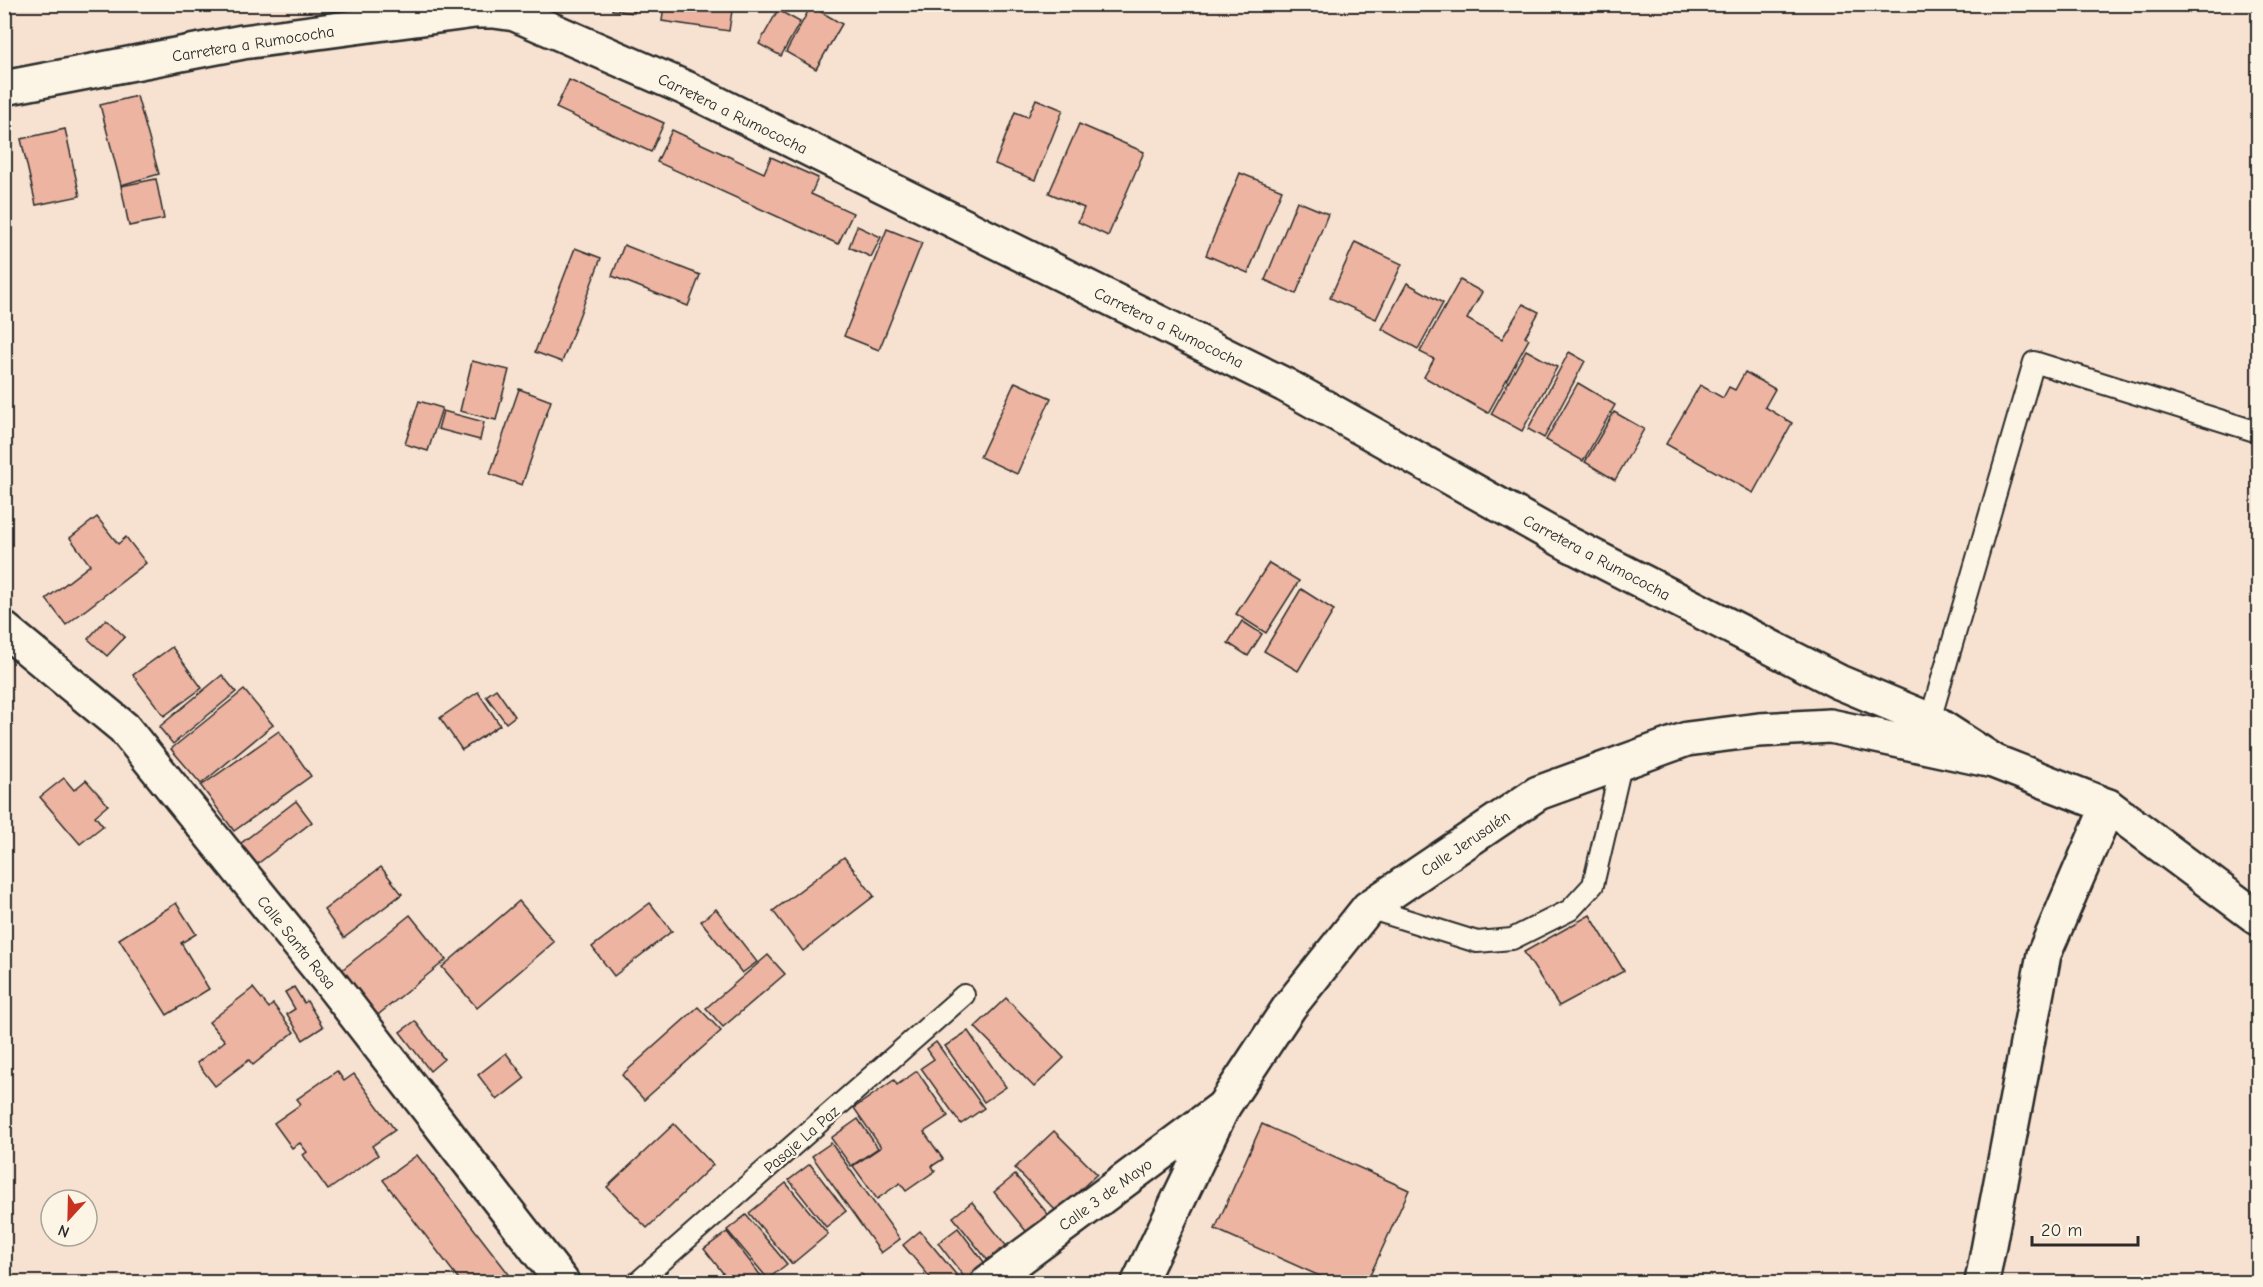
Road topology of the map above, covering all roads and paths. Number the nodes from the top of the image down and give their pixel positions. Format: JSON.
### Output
{"nodes":[{"id":1,"x":4,"y":88,"type":"edge"},
{"id":2,"x":2259,"y":432,"type":"edge"},
{"id":3,"x":4,"y":629,"type":"edge"},
{"id":4,"x":1839,"y":682,"type":"junction"},
{"id":5,"x":1930,"y":720,"type":"junction"},
{"id":6,"x":1830,"y":726,"type":"junction"},
{"id":7,"x":1622,"y":761,"type":"junction"},
{"id":8,"x":1993,"y":761,"type":"junction"},
{"id":9,"x":2108,"y":806,"type":"junction"},
{"id":10,"x":1368,"y":908,"type":"junction"},
{"id":11,"x":2259,"y":918,"type":"edge"},
{"id":12,"x":964,"y":995,"type":"dead end"},
{"id":13,"x":1223,"y":1107,"type":"junction"},
{"id":14,"x":562,"y":1282,"type":"edge"},
{"id":15,"x":638,"y":1282,"type":"edge"},
{"id":16,"x":988,"y":1282,"type":"edge"},
{"id":17,"x":1139,"y":1282,"type":"edge"},
{"id":18,"x":1982,"y":1282,"type":"edge"}],
"edges":[{"from":1,"to":4,"type":"street","name":"Carretera a Rumococha"},
{"from":2,"to":5,"type":"lane"},
{"from":3,"to":14,"type":"street","name":"Calle Santa Rosa"},
{"from":4,"to":5,"type":"street","name":"Carretera a Rumococha"},
{"from":4,"to":6,"type":"street"},
{"from":5,"to":8,"type":"street","name":"Carretera a Rumococha"},
{"from":6,"to":7,"type":"street","name":"Calle Jerusalén"},
{"from":6,"to":8,"type":"street","name":"Calle Jerusalén"},
{"from":7,"to":10,"type":"street","name":"Calle Jerusalén"},
{"from":7,"to":10,"type":"lane"},
{"from":8,"to":9,"type":"street","name":"Carretera a Rumococha"},
{"from":9,"to":11,"type":"street","name":"Carretera a Rumococha"},
{"from":9,"to":18,"type":"street"},
{"from":10,"to":13,"type":"street","name":"Calle Jerusalén"},
{"from":12,"to":15,"type":"lane","name":"Pasaje La Paz"},
{"from":13,"to":16,"type":"street","name":"Calle 3 de Mayo"},
{"from":13,"to":17,"type":"street","name":"Calle Jerusalén"}]}
